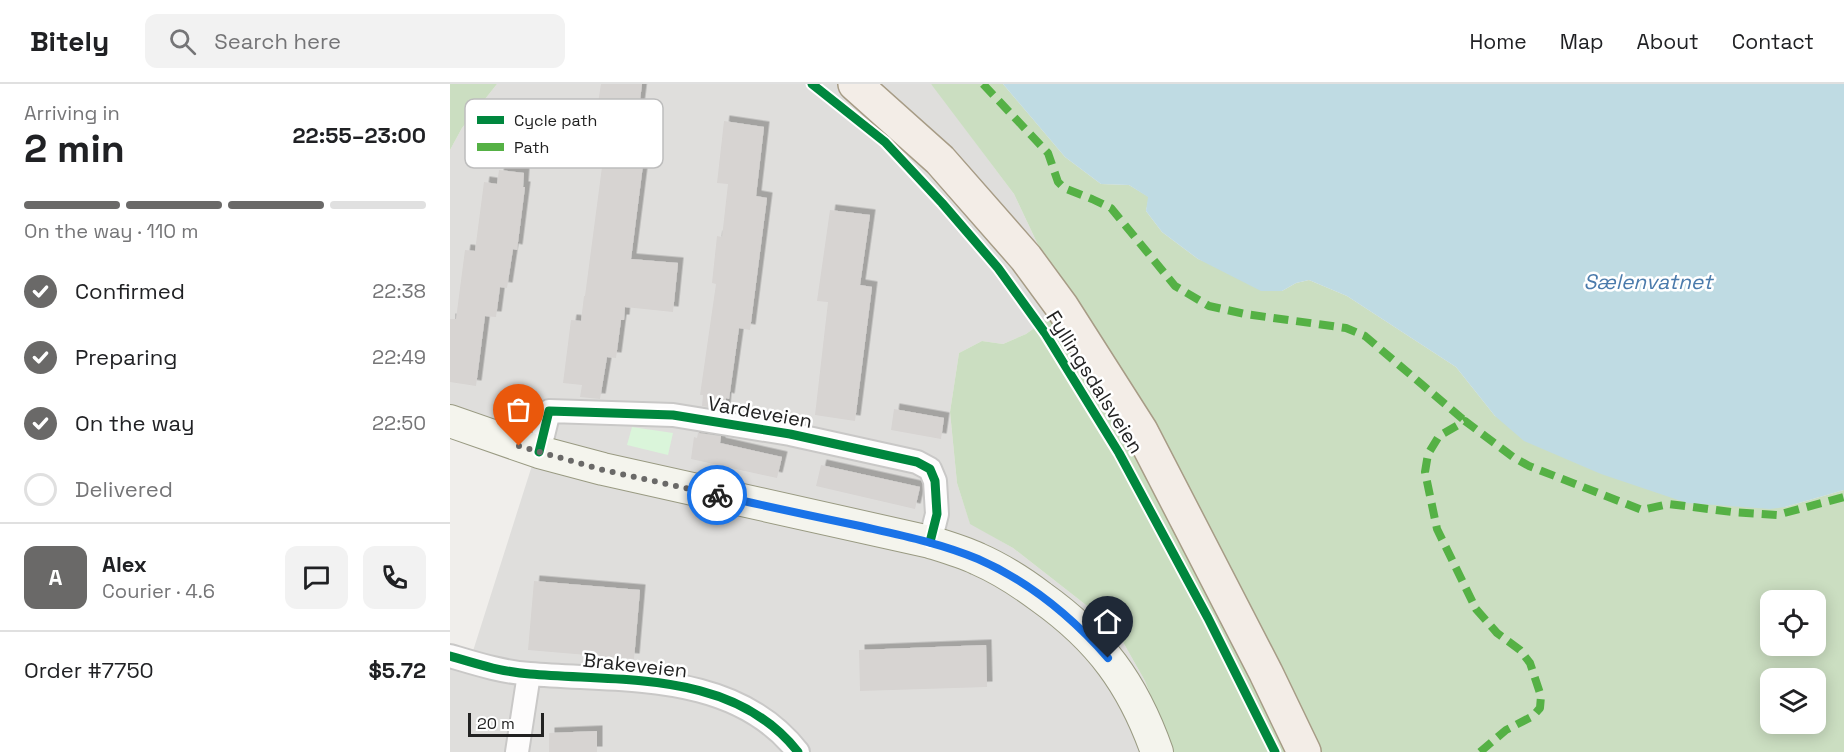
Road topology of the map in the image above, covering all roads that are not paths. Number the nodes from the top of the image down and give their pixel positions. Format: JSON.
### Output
{"nodes":[{"id":1,"x":855,"y":84,"type":"edge"},
{"id":2,"x":450,"y":421,"type":"edge"},
{"id":3,"x":539,"y":453,"type":"junction"},
{"id":4,"x":930,"y":542,"type":"junction"},
{"id":5,"x":450,"y":656,"type":"edge"},
{"id":6,"x":530,"y":674,"type":"junction"},
{"id":7,"x":517,"y":752,"type":"edge"},
{"id":8,"x":798,"y":752,"type":"edge"},
{"id":9,"x":1157,"y":752,"type":"edge"},
{"id":10,"x":1304,"y":752,"type":"edge"}],
"edges":[{"from":1,"to":10,"type":"main road","name":"Fyllingsdalsveien"},
{"from":2,"to":3,"type":"main road"},
{"from":3,"to":4,"type":"main road"},
{"from":3,"to":4,"type":"street","name":"Vardeveien"},
{"from":4,"to":9,"type":"main road"},
{"from":5,"to":6,"type":"street","name":"Brakeveien"},
{"from":6,"to":7,"type":"street"},
{"from":6,"to":8,"type":"street","name":"Brakeveien"}]}
